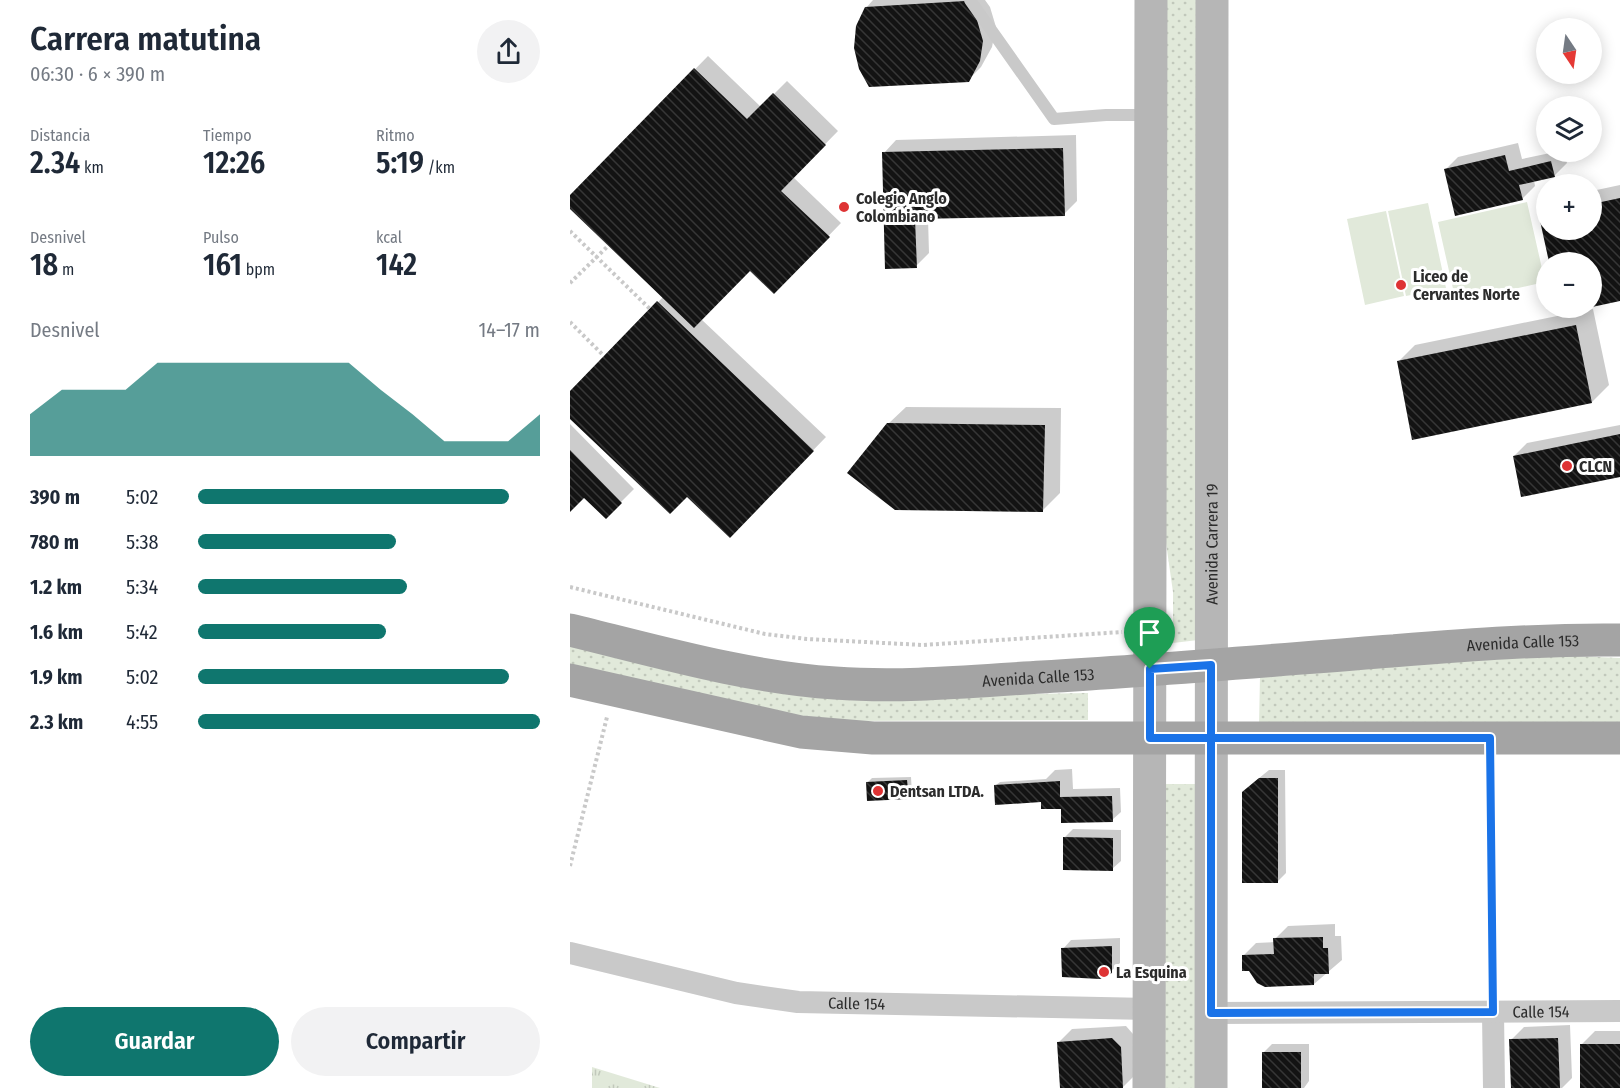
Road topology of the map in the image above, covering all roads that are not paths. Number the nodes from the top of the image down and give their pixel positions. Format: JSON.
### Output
{"nodes":[{"id":1,"x":970,"y":0,"type":"edge"},
{"id":2,"x":1151,"y":0,"type":"edge"},
{"id":3,"x":1212,"y":0,"type":"edge"},
{"id":4,"x":1151,"y":115,"type":"junction"},
{"id":5,"x":570,"y":630,"type":"edge"},
{"id":6,"x":1620,"y":640,"type":"edge"},
{"id":7,"x":1211,"y":665,"type":"junction"},
{"id":8,"x":1150,"y":669,"type":"junction"},
{"id":9,"x":570,"y":680,"type":"edge"},
{"id":10,"x":1150,"y":738,"type":"junction"},
{"id":11,"x":1211,"y":738,"type":"junction"},
{"id":12,"x":1620,"y":738,"type":"edge"},
{"id":13,"x":570,"y":953,"type":"edge"},
{"id":14,"x":1149,"y":1009,"type":"junction"},
{"id":15,"x":1620,"y":1011,"type":"edge"},
{"id":16,"x":1493,"y":1012,"type":"junction"},
{"id":17,"x":1211,"y":1013,"type":"junction"},
{"id":18,"x":1149,"y":1088,"type":"edge"},
{"id":19,"x":1211,"y":1088,"type":"edge"},
{"id":20,"x":1494,"y":1088,"type":"edge"}],
"edges":[{"from":1,"to":4,"type":"lane"},
{"from":2,"to":4,"type":"main road"},
{"from":3,"to":7,"type":"main road","name":"Avenida Carrera 19"},
{"from":4,"to":8,"type":"main road"},
{"from":5,"to":8,"type":"main road","name":"Avenida Calle 153"},
{"from":6,"to":7,"type":"main road","name":"Avenida Calle 153"},
{"from":7,"to":8,"type":"main road","name":"Avenida Calle 153"},
{"from":7,"to":11,"type":"main road","name":"Avenida Carrera 19"},
{"from":8,"to":10,"type":"main road"},
{"from":9,"to":10,"type":"main road"},
{"from":10,"to":11,"type":"main road"},
{"from":10,"to":14,"type":"main road"},
{"from":11,"to":12,"type":"main road"},
{"from":11,"to":17,"type":"main road","name":"Avenida Carrera 19"},
{"from":13,"to":14,"type":"street","name":"Calle 154"},
{"from":14,"to":18,"type":"main road"},
{"from":15,"to":16,"type":"street","name":"Calle 154"},
{"from":16,"to":17,"type":"street","name":"Calle 154"},
{"from":16,"to":20,"type":"street"},
{"from":17,"to":19,"type":"main road","name":"Avenida Carrera 19"}]}
